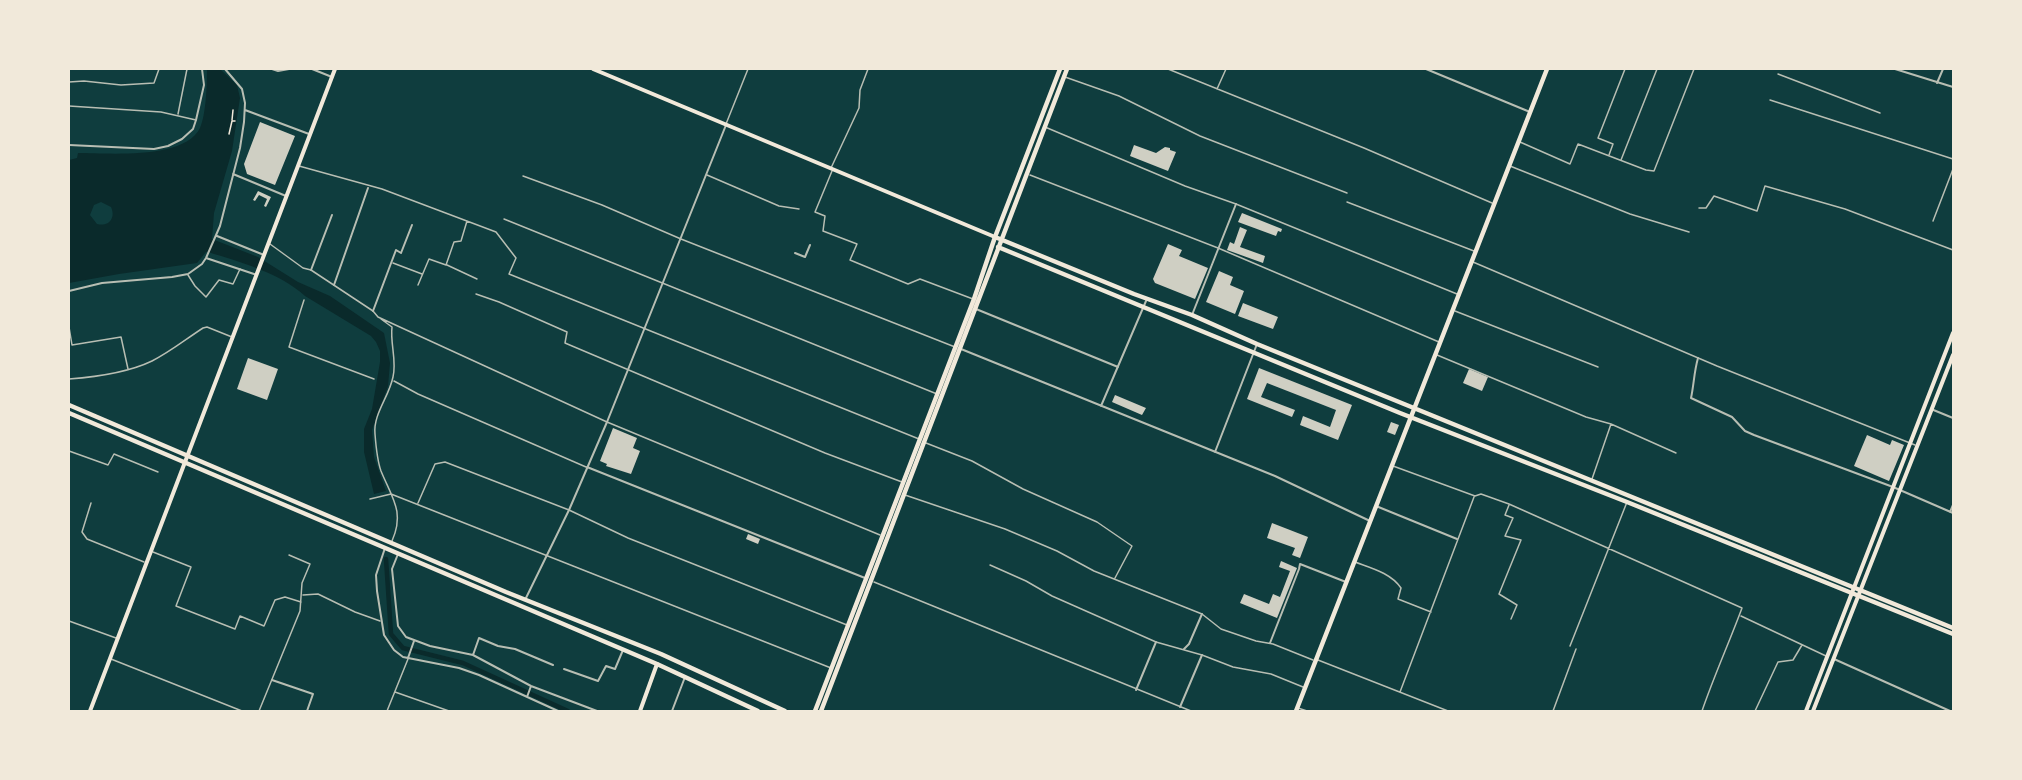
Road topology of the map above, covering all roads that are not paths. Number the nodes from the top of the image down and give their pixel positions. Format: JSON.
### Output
{"nodes":[{"id":1,"x":159,"y":69,"type":"edge"},
{"id":2,"x":187,"y":69,"type":"edge"},
{"id":3,"x":202,"y":69,"type":"edge"},
{"id":4,"x":225,"y":69,"type":"edge"},
{"id":5,"x":272,"y":69,"type":"edge"},
{"id":6,"x":290,"y":69,"type":"edge"},
{"id":7,"x":312,"y":69,"type":"edge"},
{"id":8,"x":335,"y":69,"type":"edge"},
{"id":9,"x":594,"y":69,"type":"edge"},
{"id":10,"x":748,"y":69,"type":"edge"},
{"id":11,"x":868,"y":69,"type":"edge"},
{"id":12,"x":1060,"y":69,"type":"edge"},
{"id":13,"x":1067,"y":69,"type":"edge"},
{"id":14,"x":1168,"y":69,"type":"edge"},
{"id":15,"x":1226,"y":69,"type":"edge"},
{"id":16,"x":1426,"y":69,"type":"edge"},
{"id":17,"x":1547,"y":69,"type":"edge"},
{"id":18,"x":1625,"y":69,"type":"edge"},
{"id":19,"x":1657,"y":69,"type":"edge"},
{"id":20,"x":1694,"y":69,"type":"edge"},
{"id":21,"x":1895,"y":69,"type":"edge"},
{"id":22,"x":1942,"y":69,"type":"edge"},
{"id":23,"x":1778,"y":74,"type":"dead end"},
{"id":24,"x":1064,"y":76,"type":"junction"},
{"id":25,"x":332,"y":77,"type":"junction"},
{"id":26,"x":69,"y":82,"type":"edge"},
{"id":27,"x":1937,"y":83,"type":"junction"},
{"id":28,"x":1953,"y":87,"type":"edge"},
{"id":29,"x":1217,"y":89,"type":"junction"},
{"id":30,"x":1770,"y":100,"type":"dead end"},
{"id":31,"x":69,"y":106,"type":"edge"},
{"id":32,"x":245,"y":110,"type":"junction"},
{"id":33,"x":1530,"y":112,"type":"junction"},
{"id":34,"x":1880,"y":113,"type":"dead end"},
{"id":35,"x":178,"y":115,"type":"junction"},
{"id":36,"x":196,"y":120,"type":"junction"},
{"id":37,"x":726,"y":124,"type":"junction"},
{"id":38,"x":1044,"y":127,"type":"junction"},
{"id":39,"x":310,"y":135,"type":"junction"},
{"id":40,"x":1519,"y":142,"type":"junction"},
{"id":41,"x":69,"y":145,"type":"edge"},
{"id":42,"x":1608,"y":156,"type":"junction"},
{"id":43,"x":1953,"y":159,"type":"edge"},
{"id":44,"x":1621,"y":160,"type":"junction"},
{"id":45,"x":298,"y":166,"type":"junction"},
{"id":46,"x":1509,"y":166,"type":"junction"},
{"id":47,"x":832,"y":169,"type":"junction"},
{"id":48,"x":1953,"y":169,"type":"edge"},
{"id":49,"x":1026,"y":173,"type":"junction"},
{"id":50,"x":233,"y":174,"type":"junction"},
{"id":51,"x":707,"y":175,"type":"junction"},
{"id":52,"x":523,"y":176,"type":"dead end"},
{"id":53,"x":368,"y":188,"type":"dead end"},
{"id":54,"x":1347,"y":193,"type":"dead end"},
{"id":55,"x":287,"y":196,"type":"junction"},
{"id":56,"x":1347,"y":202,"type":"dead end"},
{"id":57,"x":1236,"y":204,"type":"junction"},
{"id":58,"x":1494,"y":204,"type":"junction"},
{"id":59,"x":1699,"y":207,"type":"dead end"},
{"id":60,"x":799,"y":209,"type":"dead end"},
{"id":61,"x":332,"y":215,"type":"dead end"},
{"id":62,"x":504,"y":219,"type":"dead end"},
{"id":63,"x":468,"y":220,"type":"junction"},
{"id":64,"x":1933,"y":221,"type":"dead end"},
{"id":65,"x":412,"y":225,"type":"dead end"},
{"id":66,"x":1689,"y":232,"type":"dead end"},
{"id":67,"x":217,"y":236,"type":"junction"},
{"id":68,"x":998,"y":238,"type":"junction"},
{"id":69,"x":681,"y":239,"type":"junction"},
{"id":70,"x":269,"y":243,"type":"junction"},
{"id":71,"x":810,"y":245,"type":"dead end"},
{"id":72,"x":998,"y":247,"type":"junction"},
{"id":73,"x":1218,"y":248,"type":"junction"},
{"id":74,"x":1953,"y":250,"type":"edge"},
{"id":75,"x":1476,"y":251,"type":"junction"},
{"id":76,"x":795,"y":253,"type":"dead end"},
{"id":77,"x":264,"y":255,"type":"junction"},
{"id":78,"x":206,"y":258,"type":"junction"},
{"id":79,"x":1472,"y":262,"type":"junction"},
{"id":80,"x":391,"y":263,"type":"junction"},
{"id":81,"x":446,"y":265,"type":"junction"},
{"id":82,"x":240,"y":269,"type":"junction"},
{"id":83,"x":311,"y":270,"type":"junction"},
{"id":84,"x":188,"y":274,"type":"junction"},
{"id":85,"x":423,"y":274,"type":"junction"},
{"id":86,"x":256,"y":275,"type":"junction"},
{"id":87,"x":477,"y":279,"type":"dead end"},
{"id":88,"x":663,"y":282,"type":"junction"},
{"id":89,"x":334,"y":285,"type":"junction"},
{"id":90,"x":418,"y":285,"type":"dead end"},
{"id":91,"x":69,"y":291,"type":"edge"},
{"id":92,"x":476,"y":294,"type":"dead end"},
{"id":93,"x":1460,"y":295,"type":"junction"},
{"id":94,"x":974,"y":299,"type":"junction"},
{"id":95,"x":1147,"y":299,"type":"junction"},
{"id":96,"x":304,"y":300,"type":"dead end"},
{"id":97,"x":1143,"y":308,"type":"junction"},
{"id":98,"x":976,"y":309,"type":"junction"},
{"id":99,"x":373,"y":311,"type":"junction"},
{"id":100,"x":1454,"y":311,"type":"junction"},
{"id":101,"x":1192,"y":315,"type":"junction"},
{"id":102,"x":378,"y":317,"type":"junction"},
{"id":103,"x":69,"y":327,"type":"edge"},
{"id":104,"x":644,"y":330,"type":"junction"},
{"id":105,"x":1953,"y":333,"type":"edge"},
{"id":106,"x":233,"y":337,"type":"junction"},
{"id":107,"x":1441,"y":343,"type":"junction"},
{"id":108,"x":1257,"y":344,"type":"junction"},
{"id":109,"x":958,"y":348,"type":"junction"},
{"id":110,"x":1254,"y":353,"type":"junction"},
{"id":111,"x":1436,"y":354,"type":"junction"},
{"id":112,"x":1953,"y":355,"type":"edge"},
{"id":113,"x":1698,"y":358,"type":"junction"},
{"id":114,"x":1118,"y":367,"type":"junction"},
{"id":115,"x":1598,"y":367,"type":"dead end"},
{"id":116,"x":128,"y":369,"type":"junction"},
{"id":117,"x":627,"y":369,"type":"junction"},
{"id":118,"x":69,"y":379,"type":"edge"},
{"id":119,"x":374,"y":379,"type":"dead end"},
{"id":120,"x":393,"y":380,"type":"junction"},
{"id":121,"x":938,"y":394,"type":"junction"},
{"id":122,"x":69,"y":405,"type":"edge"},
{"id":123,"x":1101,"y":406,"type":"junction"},
{"id":124,"x":1414,"y":408,"type":"junction"},
{"id":125,"x":1931,"y":409,"type":"junction"},
{"id":126,"x":69,"y":413,"type":"edge"},
{"id":127,"x":1411,"y":416,"type":"junction"},
{"id":128,"x":1953,"y":418,"type":"edge"},
{"id":129,"x":607,"y":422,"type":"junction"},
{"id":130,"x":1611,"y":424,"type":"junction"},
{"id":131,"x":922,"y":441,"type":"junction"},
{"id":132,"x":1910,"y":443,"type":"junction"},
{"id":133,"x":1917,"y":446,"type":"junction"},
{"id":134,"x":69,"y":451,"type":"edge"},
{"id":135,"x":1215,"y":452,"type":"junction"},
{"id":136,"x":1676,"y":453,"type":"dead end"},
{"id":137,"x":187,"y":457,"type":"junction"},
{"id":138,"x":184,"y":463,"type":"junction"},
{"id":139,"x":1392,"y":465,"type":"junction"},
{"id":140,"x":587,"y":467,"type":"junction"},
{"id":141,"x":158,"y":472,"type":"dead end"},
{"id":142,"x":1592,"y":480,"type":"junction"},
{"id":143,"x":903,"y":482,"type":"junction"},
{"id":144,"x":1893,"y":487,"type":"junction"},
{"id":145,"x":1901,"y":491,"type":"junction"},
{"id":146,"x":391,"y":494,"type":"junction"},
{"id":147,"x":904,"y":494,"type":"junction"},
{"id":148,"x":1474,"y":496,"type":"junction"},
{"id":149,"x":370,"y":499,"type":"dead end"},
{"id":150,"x":1627,"y":502,"type":"junction"},
{"id":151,"x":91,"y":503,"type":"dead end"},
{"id":152,"x":1509,"y":504,"type":"junction"},
{"id":153,"x":417,"y":505,"type":"junction"},
{"id":154,"x":1953,"y":505,"type":"edge"},
{"id":155,"x":1376,"y":506,"type":"junction"},
{"id":156,"x":569,"y":510,"type":"junction"},
{"id":157,"x":1951,"y":513,"type":"edge"},
{"id":158,"x":1370,"y":521,"type":"junction"},
{"id":159,"x":882,"y":536,"type":"junction"},
{"id":160,"x":1457,"y":539,"type":"junction"},
{"id":161,"x":392,"y":543,"type":"junction"},
{"id":162,"x":385,"y":548,"type":"junction"},
{"id":163,"x":1609,"y":549,"type":"junction"},
{"id":164,"x":151,"y":552,"type":"junction"},
{"id":165,"x":398,"y":554,"type":"junction"},
{"id":166,"x":289,"y":555,"type":"dead end"},
{"id":167,"x":547,"y":555,"type":"junction"},
{"id":168,"x":1354,"y":561,"type":"junction"},
{"id":169,"x":147,"y":563,"type":"junction"},
{"id":170,"x":990,"y":565,"type":"dead end"},
{"id":171,"x":868,"y":579,"type":"junction"},
{"id":172,"x":1114,"y":579,"type":"junction"},
{"id":173,"x":1346,"y":582,"type":"junction"},
{"id":174,"x":1853,"y":591,"type":"junction"},
{"id":175,"x":1859,"y":593,"type":"junction"},
{"id":176,"x":302,"y":595,"type":"junction"},
{"id":177,"x":525,"y":600,"type":"junction"},
{"id":178,"x":301,"y":602,"type":"junction"},
{"id":179,"x":1432,"y":612,"type":"junction"},
{"id":180,"x":1202,"y":614,"type":"junction"},
{"id":181,"x":1740,"y":615,"type":"junction"},
{"id":182,"x":1511,"y":619,"type":"dead end"},
{"id":183,"x":69,"y":621,"type":"edge"},
{"id":184,"x":380,"y":621,"type":"junction"},
{"id":185,"x":848,"y":625,"type":"junction"},
{"id":186,"x":1953,"y":628,"type":"edge"},
{"id":187,"x":1953,"y":634,"type":"edge"},
{"id":188,"x":118,"y":639,"type":"junction"},
{"id":189,"x":414,"y":641,"type":"junction"},
{"id":190,"x":1156,"y":642,"type":"junction"},
{"id":191,"x":1270,"y":643,"type":"junction"},
{"id":192,"x":1802,"y":644,"type":"junction"},
{"id":193,"x":1570,"y":646,"type":"dead end"},
{"id":194,"x":1184,"y":649,"type":"junction"},
{"id":195,"x":1575,"y":649,"type":"dead end"},
{"id":196,"x":623,"y":650,"type":"junction"},
{"id":197,"x":473,"y":655,"type":"junction"},
{"id":198,"x":1202,"y":655,"type":"junction"},
{"id":199,"x":1827,"y":657,"type":"junction"},
{"id":200,"x":408,"y":658,"type":"junction"},
{"id":201,"x":110,"y":659,"type":"junction"},
{"id":202,"x":1834,"y":659,"type":"junction"},
{"id":203,"x":1315,"y":660,"type":"junction"},
{"id":204,"x":657,"y":664,"type":"junction"},
{"id":205,"x":553,"y":665,"type":"dead end"},
{"id":206,"x":832,"y":668,"type":"junction"},
{"id":207,"x":564,"y":669,"type":"dead end"},
{"id":208,"x":685,"y":677,"type":"junction"},
{"id":209,"x":272,"y":680,"type":"junction"},
{"id":210,"x":531,"y":686,"type":"junction"},
{"id":211,"x":1305,"y":687,"type":"junction"},
{"id":212,"x":1136,"y":690,"type":"junction"},
{"id":213,"x":395,"y":692,"type":"junction"},
{"id":214,"x":1400,"y":692,"type":"junction"},
{"id":215,"x":526,"y":698,"type":"junction"},
{"id":216,"x":1180,"y":707,"type":"junction"},
{"id":217,"x":1296,"y":709,"type":"edge"},
{"id":218,"x":90,"y":711,"type":"edge"},
{"id":219,"x":242,"y":711,"type":"edge"},
{"id":220,"x":259,"y":711,"type":"edge"},
{"id":221,"x":307,"y":711,"type":"edge"},
{"id":222,"x":387,"y":711,"type":"edge"},
{"id":223,"x":448,"y":711,"type":"edge"},
{"id":224,"x":558,"y":711,"type":"edge"},
{"id":225,"x":597,"y":711,"type":"edge"},
{"id":226,"x":640,"y":711,"type":"edge"},
{"id":227,"x":672,"y":711,"type":"edge"},
{"id":228,"x":758,"y":711,"type":"edge"},
{"id":229,"x":785,"y":711,"type":"edge"},
{"id":230,"x":815,"y":711,"type":"edge"},
{"id":231,"x":821,"y":711,"type":"edge"},
{"id":232,"x":1191,"y":711,"type":"edge"},
{"id":233,"x":1307,"y":711,"type":"edge"},
{"id":234,"x":1448,"y":711,"type":"edge"},
{"id":235,"x":1553,"y":711,"type":"edge"},
{"id":236,"x":1702,"y":711,"type":"edge"},
{"id":237,"x":1755,"y":711,"type":"edge"},
{"id":238,"x":1806,"y":711,"type":"edge"},
{"id":239,"x":1813,"y":711,"type":"edge"},
{"id":240,"x":1948,"y":711,"type":"edge"}],
"edges":[{"from":1,"to":26,"type":"lane"},
{"from":2,"to":35,"type":"lane"},
{"from":3,"to":36,"type":"street"},
{"from":4,"to":32,"type":"street"},
{"from":5,"to":6,"type":"street"},
{"from":7,"to":25,"type":"street"},
{"from":8,"to":25,"type":"main road"},
{"from":9,"to":37,"type":"main road"},
{"from":10,"to":37,"type":"lane"},
{"from":11,"to":47,"type":"lane"},
{"from":12,"to":68,"type":"main road"},
{"from":13,"to":24,"type":"main road"},
{"from":14,"to":29,"type":"lane"},
{"from":15,"to":29,"type":"lane"},
{"from":16,"to":33,"type":"street"},
{"from":17,"to":33,"type":"main road"},
{"from":18,"to":42,"type":"lane"},
{"from":19,"to":44,"type":"lane"},
{"from":20,"to":44,"type":"lane"},
{"from":21,"to":27,"type":"street"},
{"from":22,"to":27,"type":"street"},
{"from":23,"to":34,"type":"lane"},
{"from":24,"to":38,"type":"main road"},
{"from":24,"to":54,"type":"lane"},
{"from":25,"to":39,"type":"main road"},
{"from":27,"to":28,"type":"street"},
{"from":29,"to":58,"type":"lane"},
{"from":30,"to":43,"type":"lane"},
{"from":31,"to":35,"type":"lane"},
{"from":32,"to":39,"type":"street"},
{"from":32,"to":50,"type":"street"},
{"from":33,"to":40,"type":"main road"},
{"from":35,"to":36,"type":"lane"},
{"from":36,"to":41,"type":"street"},
{"from":37,"to":47,"type":"main road"},
{"from":37,"to":51,"type":"street"},
{"from":38,"to":49,"type":"main road"},
{"from":38,"to":57,"type":"lane"},
{"from":39,"to":45,"type":"main road"},
{"from":40,"to":42,"type":"lane"},
{"from":40,"to":46,"type":"main road"},
{"from":42,"to":44,"type":"lane"},
{"from":45,"to":55,"type":"main road"},
{"from":45,"to":63,"type":"lane"},
{"from":46,"to":58,"type":"main road"},
{"from":46,"to":66,"type":"lane"},
{"from":47,"to":68,"type":"main road"},
{"from":47,"to":94,"type":"lane"},
{"from":48,"to":64,"type":"lane"},
{"from":49,"to":68,"type":"main road"},
{"from":49,"to":73,"type":"lane"},
{"from":50,"to":55,"type":"street"},
{"from":50,"to":67,"type":"street"},
{"from":51,"to":60,"type":"lane"},
{"from":51,"to":69,"type":"street"},
{"from":52,"to":69,"type":"lane"},
{"from":53,"to":89,"type":"street"},
{"from":55,"to":70,"type":"main road"},
{"from":56,"to":75,"type":"lane"},
{"from":57,"to":73,"type":"street"},
{"from":57,"to":93,"type":"lane"},
{"from":58,"to":75,"type":"main road"},
{"from":59,"to":74,"type":"lane"},
{"from":61,"to":83,"type":"street"},
{"from":62,"to":88,"type":"lane"},
{"from":63,"to":81,"type":"lane"},
{"from":63,"to":104,"type":"lane"},
{"from":65,"to":80,"type":"street"},
{"from":67,"to":77,"type":"street"},
{"from":67,"to":78,"type":"street"},
{"from":68,"to":72,"type":"main road"},
{"from":68,"to":94,"type":"main road"},
{"from":68,"to":95,"type":"main road"},
{"from":69,"to":88,"type":"street"},
{"from":69,"to":109,"type":"lane"},
{"from":70,"to":77,"type":"main road"},
{"from":70,"to":83,"type":"lane"},
{"from":71,"to":76,"type":"street"},
{"from":72,"to":97,"type":"main road"},
{"from":72,"to":98,"type":"main road"},
{"from":73,"to":101,"type":"street"},
{"from":73,"to":107,"type":"lane"},
{"from":75,"to":79,"type":"main road"},
{"from":77,"to":86,"type":"main road"},
{"from":78,"to":82,"type":"street"},
{"from":78,"to":84,"type":"street"},
{"from":79,"to":93,"type":"main road"},
{"from":79,"to":113,"type":"lane"},
{"from":80,"to":85,"type":"lane"},
{"from":80,"to":99,"type":"street"},
{"from":81,"to":85,"type":"lane"},
{"from":81,"to":87,"type":"lane"},
{"from":82,"to":84,"type":"lane"},
{"from":82,"to":86,"type":"street"},
{"from":83,"to":89,"type":"lane"},
{"from":84,"to":91,"type":"street"},
{"from":85,"to":90,"type":"lane"},
{"from":86,"to":106,"type":"main road"},
{"from":88,"to":104,"type":"street"},
{"from":88,"to":121,"type":"lane"},
{"from":89,"to":99,"type":"lane"},
{"from":92,"to":117,"type":"lane"},
{"from":93,"to":100,"type":"main road"},
{"from":94,"to":109,"type":"main road"},
{"from":95,"to":97,"type":"street"},
{"from":95,"to":101,"type":"main road"},
{"from":96,"to":119,"type":"lane"},
{"from":97,"to":110,"type":"main road"},
{"from":97,"to":114,"type":"street"},
{"from":98,"to":109,"type":"main road"},
{"from":98,"to":114,"type":"street"},
{"from":99,"to":102,"type":"lane"},
{"from":100,"to":107,"type":"main road"},
{"from":100,"to":115,"type":"lane"},
{"from":101,"to":108,"type":"main road"},
{"from":102,"to":120,"type":"lane"},
{"from":102,"to":129,"type":"lane"},
{"from":103,"to":116,"type":"lane"},
{"from":104,"to":117,"type":"street"},
{"from":104,"to":131,"type":"lane"},
{"from":105,"to":132,"type":"main road"},
{"from":106,"to":116,"type":"lane"},
{"from":106,"to":137,"type":"main road"},
{"from":107,"to":111,"type":"main road"},
{"from":108,"to":110,"type":"street"},
{"from":108,"to":124,"type":"main road"},
{"from":109,"to":121,"type":"main road"},
{"from":109,"to":123,"type":"street"},
{"from":109,"to":131,"type":"main road"},
{"from":110,"to":127,"type":"main road"},
{"from":110,"to":135,"type":"street"},
{"from":111,"to":124,"type":"main road"},
{"from":111,"to":130,"type":"lane"},
{"from":112,"to":125,"type":"main road"},
{"from":113,"to":132,"type":"lane"},
{"from":113,"to":144,"type":"street"},
{"from":114,"to":123,"type":"street"},
{"from":116,"to":118,"type":"lane"},
{"from":117,"to":129,"type":"street"},
{"from":117,"to":143,"type":"lane"},
{"from":120,"to":140,"type":"lane"},
{"from":120,"to":146,"type":"lane"},
{"from":121,"to":131,"type":"main road"},
{"from":122,"to":137,"type":"main road"},
{"from":123,"to":135,"type":"street"},
{"from":124,"to":127,"type":"main road"},
{"from":124,"to":142,"type":"main road"},
{"from":125,"to":128,"type":"street"},
{"from":125,"to":133,"type":"main road"},
{"from":126,"to":138,"type":"main road"},
{"from":127,"to":139,"type":"main road"},
{"from":127,"to":150,"type":"main road"},
{"from":129,"to":140,"type":"street"},
{"from":129,"to":159,"type":"lane"},
{"from":130,"to":136,"type":"lane"},
{"from":130,"to":142,"type":"lane"},
{"from":131,"to":143,"type":"main road"},
{"from":131,"to":147,"type":"main road"},
{"from":131,"to":172,"type":"lane"},
{"from":132,"to":133,"type":"lane"},
{"from":132,"to":144,"type":"main road"},
{"from":133,"to":145,"type":"main road"},
{"from":134,"to":141,"type":"lane"},
{"from":135,"to":158,"type":"street"},
{"from":137,"to":138,"type":"main road"},
{"from":137,"to":161,"type":"main road"},
{"from":138,"to":162,"type":"main road"},
{"from":138,"to":164,"type":"main road"},
{"from":139,"to":148,"type":"lane"},
{"from":139,"to":155,"type":"main road"},
{"from":140,"to":156,"type":"street"},
{"from":140,"to":171,"type":"street"},
{"from":142,"to":174,"type":"main road"},
{"from":143,"to":159,"type":"main road"},
{"from":144,"to":145,"type":"street"},
{"from":144,"to":174,"type":"main road"},
{"from":145,"to":157,"type":"street"},
{"from":145,"to":175,"type":"main road"},
{"from":146,"to":149,"type":"lane"},
{"from":146,"to":153,"type":"lane"},
{"from":146,"to":161,"type":"lane"},
{"from":147,"to":171,"type":"main road"},
{"from":147,"to":172,"type":"lane"},
{"from":148,"to":152,"type":"lane"},
{"from":148,"to":160,"type":"lane"},
{"from":150,"to":163,"type":"lane"},
{"from":150,"to":174,"type":"main road"},
{"from":151,"to":169,"type":"lane"},
{"from":152,"to":163,"type":"lane"},
{"from":152,"to":182,"type":"lane"},
{"from":153,"to":156,"type":"lane"},
{"from":153,"to":167,"type":"lane"},
{"from":154,"to":157,"type":"street"},
{"from":155,"to":158,"type":"main road"},
{"from":155,"to":160,"type":"street"},
{"from":156,"to":167,"type":"street"},
{"from":156,"to":185,"type":"lane"},
{"from":158,"to":168,"type":"main road"},
{"from":159,"to":171,"type":"main road"},
{"from":160,"to":179,"type":"lane"},
{"from":161,"to":177,"type":"main road"},
{"from":162,"to":165,"type":"main road"},
{"from":162,"to":184,"type":"street"},
{"from":163,"to":181,"type":"lane"},
{"from":163,"to":193,"type":"lane"},
{"from":164,"to":169,"type":"main road"},
{"from":164,"to":178,"type":"lane"},
{"from":165,"to":189,"type":"street"},
{"from":165,"to":196,"type":"main road"},
{"from":166,"to":176,"type":"lane"},
{"from":167,"to":177,"type":"street"},
{"from":167,"to":206,"type":"lane"},
{"from":168,"to":173,"type":"main road"},
{"from":168,"to":179,"type":"lane"},
{"from":169,"to":188,"type":"main road"},
{"from":170,"to":190,"type":"lane"},
{"from":171,"to":185,"type":"main road"},
{"from":171,"to":212,"type":"lane"},
{"from":171,"to":231,"type":"main road"},
{"from":172,"to":180,"type":"lane"},
{"from":173,"to":191,"type":"street"},
{"from":173,"to":203,"type":"main road"},
{"from":174,"to":175,"type":"main road"},
{"from":174,"to":199,"type":"main road"},
{"from":175,"to":186,"type":"main road"},
{"from":175,"to":187,"type":"main road"},
{"from":175,"to":202,"type":"main road"},
{"from":176,"to":178,"type":"lane"},
{"from":176,"to":184,"type":"lane"},
{"from":177,"to":229,"type":"main road"},
{"from":178,"to":209,"type":"lane"},
{"from":179,"to":214,"type":"lane"},
{"from":180,"to":191,"type":"lane"},
{"from":180,"to":194,"type":"street"},
{"from":181,"to":192,"type":"lane"},
{"from":181,"to":236,"type":"lane"},
{"from":183,"to":188,"type":"lane"},
{"from":184,"to":200,"type":"street"},
{"from":185,"to":206,"type":"main road"},
{"from":188,"to":201,"type":"main road"},
{"from":189,"to":197,"type":"street"},
{"from":189,"to":200,"type":"street"},
{"from":190,"to":194,"type":"lane"},
{"from":190,"to":212,"type":"street"},
{"from":191,"to":203,"type":"lane"},
{"from":192,"to":199,"type":"lane"},
{"from":192,"to":237,"type":"lane"},
{"from":194,"to":198,"type":"lane"},
{"from":195,"to":235,"type":"lane"},
{"from":196,"to":204,"type":"main road"},
{"from":196,"to":207,"type":"street"},
{"from":197,"to":205,"type":"street"},
{"from":197,"to":210,"type":"street"},
{"from":198,"to":211,"type":"lane"},
{"from":198,"to":216,"type":"street"},
{"from":199,"to":238,"type":"main road"},
{"from":200,"to":213,"type":"lane"},
{"from":200,"to":215,"type":"street"},
{"from":201,"to":218,"type":"main road"},
{"from":201,"to":219,"type":"lane"},
{"from":202,"to":239,"type":"main road"},
{"from":202,"to":240,"type":"street"},
{"from":203,"to":211,"type":"main road"},
{"from":203,"to":214,"type":"lane"},
{"from":204,"to":208,"type":"main road"},
{"from":204,"to":226,"type":"main road"},
{"from":206,"to":230,"type":"main road"},
{"from":208,"to":227,"type":"street"},
{"from":208,"to":228,"type":"main road"},
{"from":209,"to":220,"type":"lane"},
{"from":209,"to":221,"type":"street"},
{"from":210,"to":215,"type":"street"},
{"from":210,"to":225,"type":"street"},
{"from":211,"to":217,"type":"main road"},
{"from":212,"to":216,"type":"lane"},
{"from":213,"to":222,"type":"lane"},
{"from":213,"to":223,"type":"lane"},
{"from":214,"to":234,"type":"lane"},
{"from":215,"to":224,"type":"street"},
{"from":216,"to":232,"type":"lane"},
{"from":217,"to":233,"type":"lane"}]}
